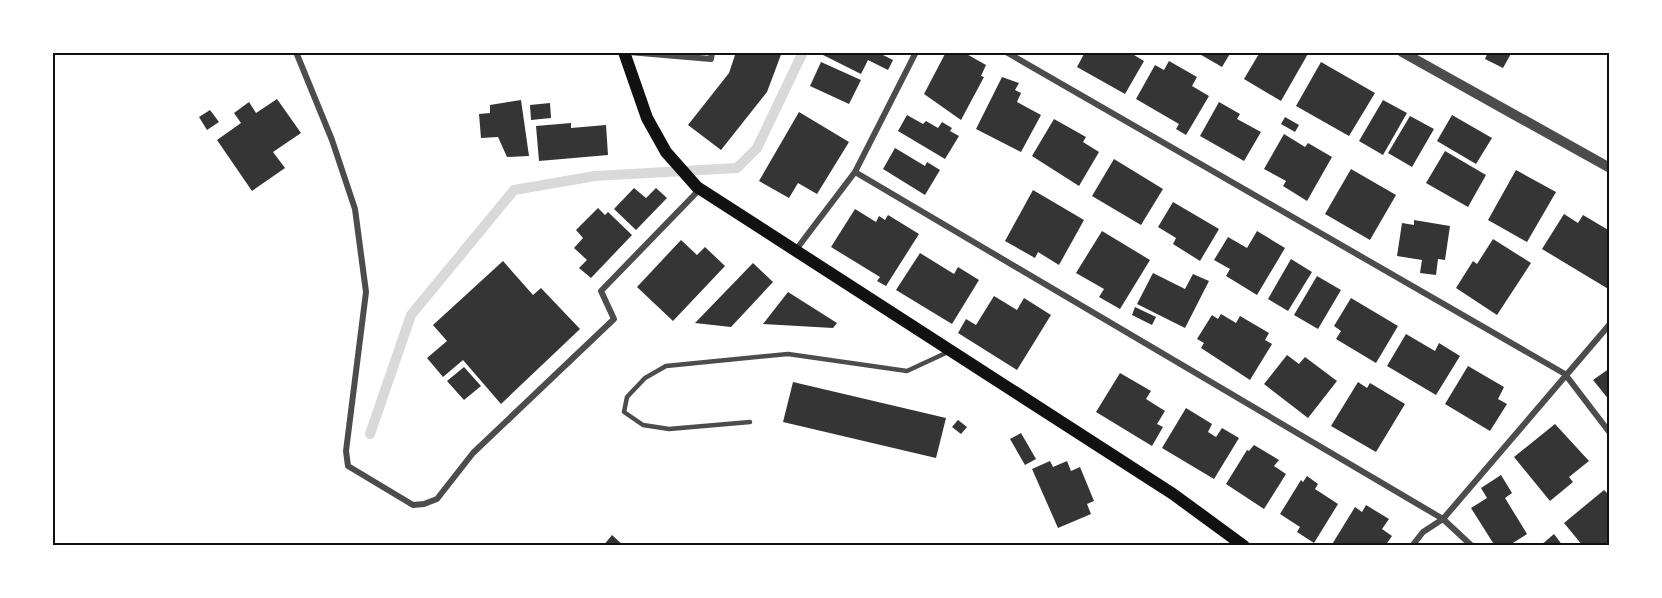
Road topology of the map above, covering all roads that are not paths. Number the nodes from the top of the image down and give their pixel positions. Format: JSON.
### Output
{"nodes":[{"id":1,"x":296,"y":52,"type":"edge"},
{"id":2,"x":624,"y":52,"type":"edge"},
{"id":3,"x":629,"y":52,"type":"edge"},
{"id":4,"x":712,"y":52,"type":"edge"},
{"id":5,"x":916,"y":52,"type":"edge"},
{"id":6,"x":1006,"y":52,"type":"edge"},
{"id":7,"x":1402,"y":52,"type":"edge"},
{"id":8,"x":1610,"y":168,"type":"edge"},
{"id":9,"x":855,"y":172,"type":"junction"},
{"id":10,"x":699,"y":188,"type":"junction"},
{"id":11,"x":795,"y":251,"type":"junction"},
{"id":12,"x":1610,"y":324,"type":"edge"},
{"id":13,"x":950,"y":351,"type":"junction"},
{"id":14,"x":1565,"y":374,"type":"junction"},
{"id":15,"x":750,"y":422,"type":"dead end"},
{"id":16,"x":1610,"y":433,"type":"edge"},
{"id":17,"x":1443,"y":519,"type":"junction"},
{"id":18,"x":1244,"y":546,"type":"edge"},
{"id":19,"x":1412,"y":546,"type":"edge"},
{"id":20,"x":1472,"y":546,"type":"edge"}],
"edges":[{"from":1,"to":10,"type":"street"},
{"from":2,"to":10,"type":"main road"},
{"from":3,"to":4,"type":"street"},
{"from":5,"to":9,"type":"street"},
{"from":6,"to":14,"type":"street"},
{"from":7,"to":8,"type":"street"},
{"from":9,"to":11,"type":"street"},
{"from":9,"to":17,"type":"street"},
{"from":10,"to":11,"type":"main road"},
{"from":11,"to":13,"type":"main road"},
{"from":12,"to":14,"type":"street"},
{"from":13,"to":15,"type":"lane"},
{"from":13,"to":18,"type":"main road"},
{"from":14,"to":16,"type":"street"},
{"from":14,"to":17,"type":"street"},
{"from":17,"to":19,"type":"street"},
{"from":17,"to":20,"type":"street"}]}
